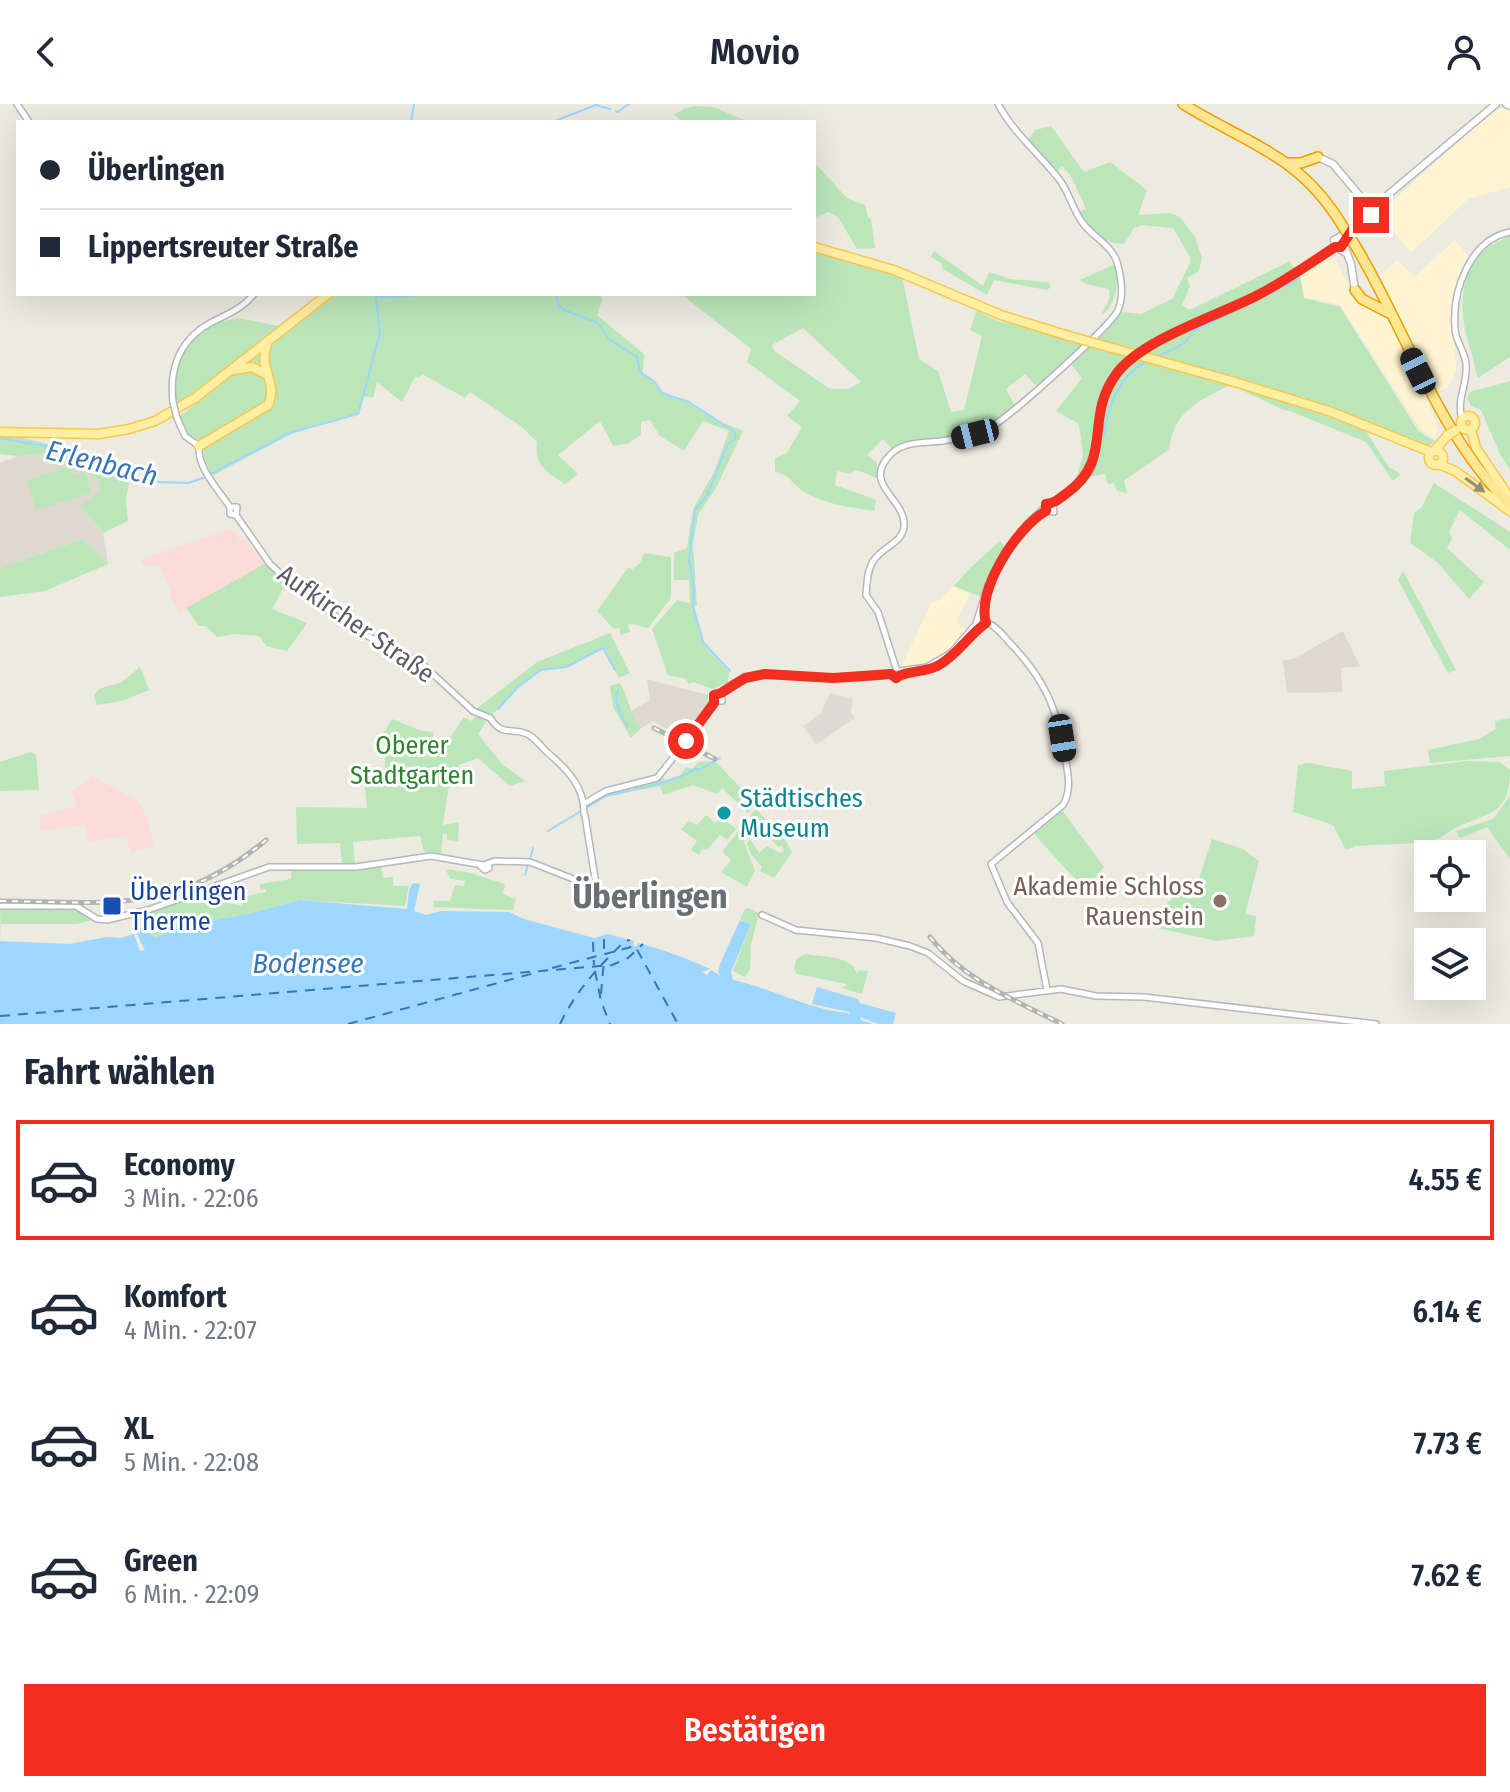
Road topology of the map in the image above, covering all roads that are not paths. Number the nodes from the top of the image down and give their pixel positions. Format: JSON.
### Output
{"nodes":[{"id":1,"x":998,"y":104,"type":"edge"},
{"id":2,"x":1176,"y":104,"type":"edge"},
{"id":3,"x":1183,"y":104,"type":"edge"},
{"id":4,"x":1493,"y":105,"type":"edge"},
{"id":5,"x":1313,"y":159,"type":"junction"},
{"id":6,"x":1286,"y":163,"type":"junction"},
{"id":7,"x":1306,"y":180,"type":"junction"},
{"id":8,"x":1319,"y":196,"type":"junction"},
{"id":9,"x":1374,"y":208,"type":"junction"},
{"id":10,"x":1510,"y":232,"type":"edge"},
{"id":11,"x":1340,"y":244,"type":"junction"},
{"id":12,"x":816,"y":248,"type":"edge"},
{"id":13,"x":1377,"y":286,"type":"junction"},
{"id":14,"x":1355,"y":290,"type":"joint"},
{"id":15,"x":252,"y":296,"type":"edge"},
{"id":16,"x":326,"y":296,"type":"edge"},
{"id":17,"x":1368,"y":301,"type":"junction"},
{"id":18,"x":1392,"y":316,"type":"junction"},
{"id":19,"x":276,"y":336,"type":"junction"},
{"id":20,"x":251,"y":354,"type":"junction"},
{"id":21,"x":226,"y":374,"type":"junction"},
{"id":22,"x":267,"y":375,"type":"junction"},
{"id":23,"x":1459,"y":428,"type":"junction"},
{"id":24,"x":0,"y":432,"type":"edge"},
{"id":25,"x":199,"y":446,"type":"junction"},
{"id":26,"x":1434,"y":453,"type":"junction"},
{"id":27,"x":1510,"y":501,"type":"edge"},
{"id":28,"x":1510,"y":511,"type":"edge"},
{"id":29,"x":983,"y":619,"type":"junction"},
{"id":30,"x":899,"y":671,"type":"junction"},
{"id":31,"x":585,"y":810,"type":"junction"},
{"id":32,"x":0,"y":906,"type":"edge"},
{"id":33,"x":762,"y":915,"type":"dead end"},
{"id":34,"x":1047,"y":990,"type":"junction"},
{"id":35,"x":1376,"y":1024,"type":"edge"}],
"edges":[{"from":1,"to":30,"type":"street"},
{"from":2,"to":8,"type":"highway"},
{"from":3,"to":6,"type":"highway"},
{"from":4,"to":9,"type":"main road"},
{"from":5,"to":6,"type":"highway"},
{"from":5,"to":7,"type":"highway"},
{"from":5,"to":9,"type":"main road"},
{"from":6,"to":7,"type":"highway"},
{"from":7,"to":8,"type":"highway"},
{"from":8,"to":13,"type":"highway","bridge":true},
{"from":9,"to":11,"type":"main road"},
{"from":10,"to":23,"type":"street"},
{"from":11,"to":14,"type":"main road"},
{"from":11,"to":29,"type":"street"},
{"from":12,"to":26,"type":"main road","bridge":true},
{"from":13,"to":17,"type":"highway"},
{"from":13,"to":18,"type":"highway"},
{"from":14,"to":17,"type":"highway"},
{"from":15,"to":25,"type":"street","bridge":true},
{"from":16,"to":19,"type":"main road"},
{"from":17,"to":18,"type":"highway"},
{"from":18,"to":27,"type":"highway"},
{"from":19,"to":20,"type":"main road"},
{"from":19,"to":22,"type":"main road"},
{"from":20,"to":21,"type":"main road"},
{"from":20,"to":22,"type":"main road"},
{"from":21,"to":22,"type":"main road"},
{"from":21,"to":24,"type":"main road"},
{"from":22,"to":25,"type":"main road"},
{"from":23,"to":26,"type":"main road"},
{"from":23,"to":27,"type":"main road"},
{"from":25,"to":31,"type":"street","name":"Aufkircher Straße"},
{"from":26,"to":28,"type":"main road","one_way":true},
{"from":29,"to":30,"type":"street"},
{"from":29,"to":34,"type":"street"},
{"from":30,"to":31,"type":"street","bridge":true},
{"from":31,"to":32,"type":"street","name":"Aufkircher Straße"},
{"from":33,"to":34,"type":"street"},
{"from":34,"to":35,"type":"street"}]}
